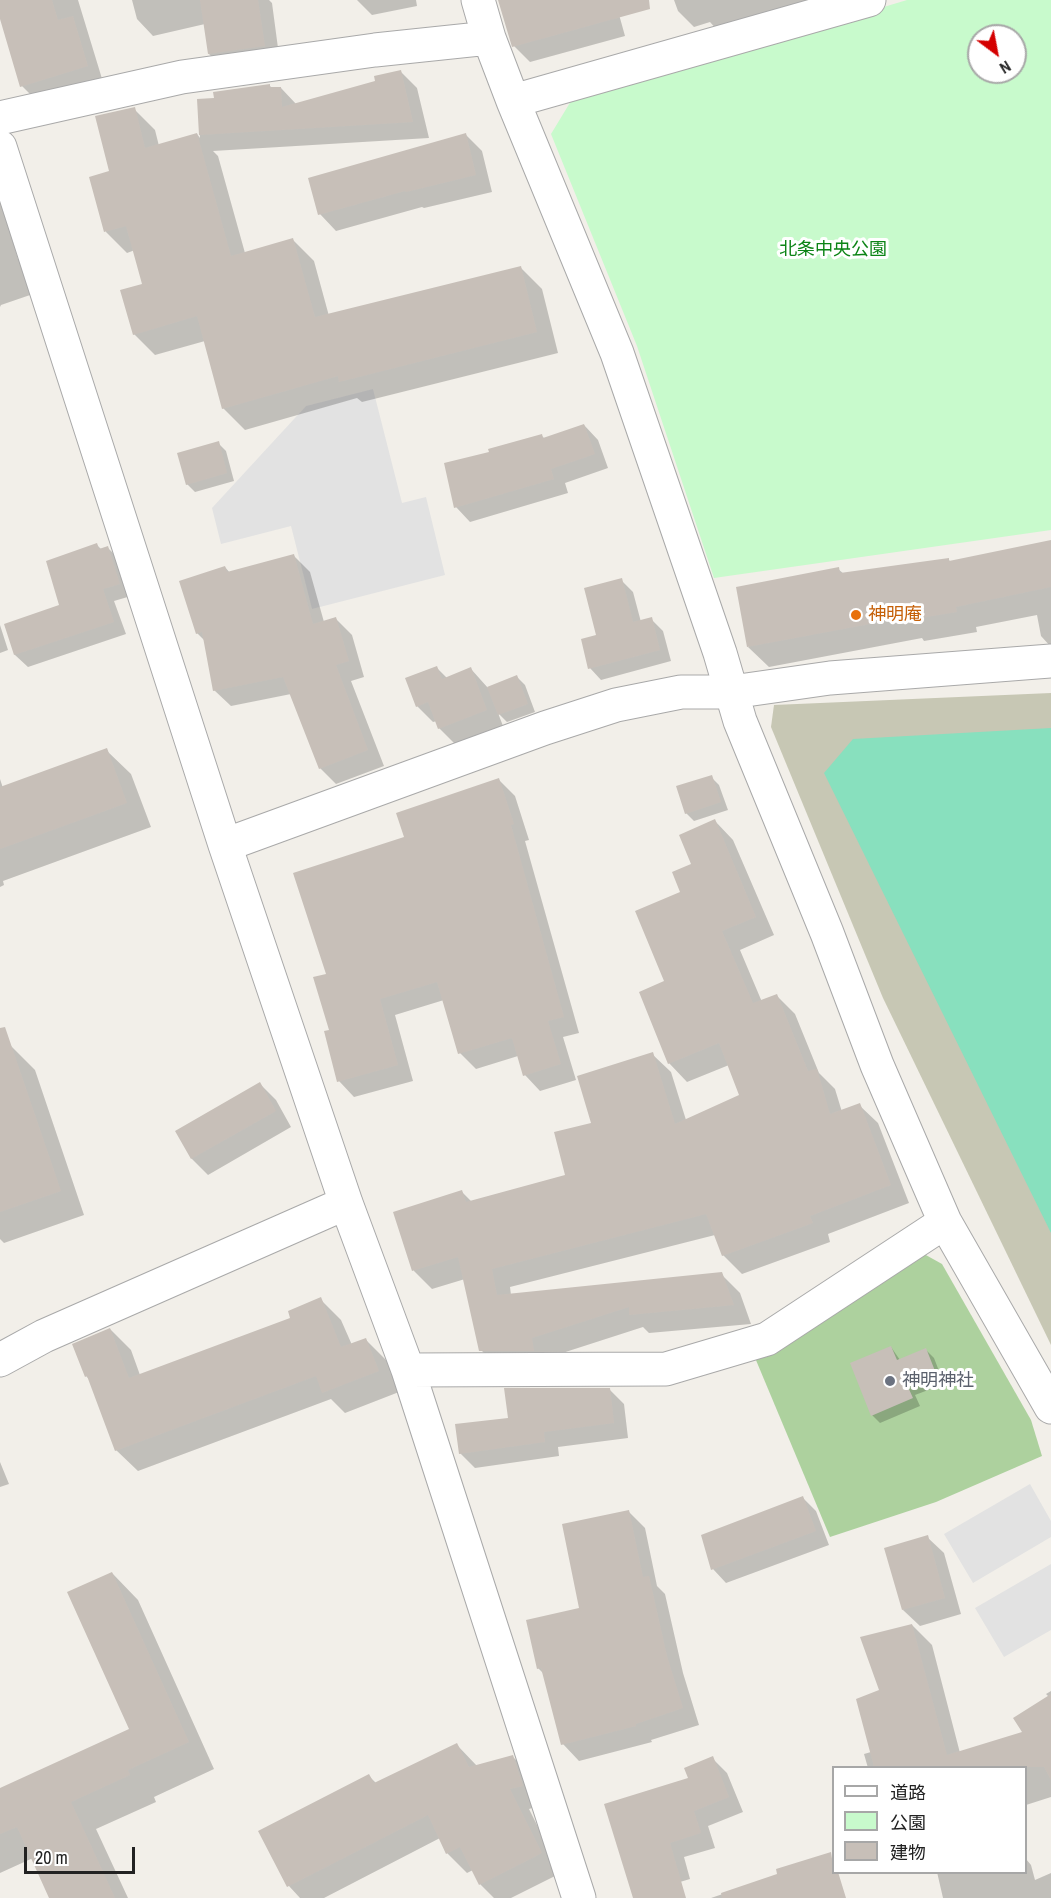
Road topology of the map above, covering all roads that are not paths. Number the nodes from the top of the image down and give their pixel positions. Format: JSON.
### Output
{"nodes":[{"id":1,"x":477,"y":0,"type":"edge"},
{"id":2,"x":869,"y":0,"type":"edge"},
{"id":3,"x":489,"y":38,"type":"junction"},
{"id":4,"x":513,"y":101,"type":"junction"},
{"id":5,"x":0,"y":118,"type":"edge"},
{"id":6,"x":0,"y":147,"type":"edge"},
{"id":7,"x":1051,"y":661,"type":"edge"},
{"id":8,"x":732,"y":692,"type":"junction"},
{"id":9,"x":225,"y":845,"type":"junction"},
{"id":10,"x":346,"y":1203,"type":"junction"},
{"id":11,"x":945,"y":1222,"type":"junction"},
{"id":12,"x":0,"y":1360,"type":"edge"},
{"id":13,"x":408,"y":1370,"type":"junction"},
{"id":14,"x":1051,"y":1407,"type":"edge"},
{"id":15,"x":579,"y":1898,"type":"edge"}],
"edges":[{"from":1,"to":3,"type":"street"},
{"from":2,"to":4,"type":"street"},
{"from":3,"to":4,"type":"street"},
{"from":3,"to":5,"type":"street"},
{"from":4,"to":8,"type":"street"},
{"from":6,"to":9,"type":"street"},
{"from":7,"to":8,"type":"street"},
{"from":8,"to":9,"type":"street"},
{"from":8,"to":11,"type":"street"},
{"from":9,"to":10,"type":"street"},
{"from":10,"to":12,"type":"street"},
{"from":10,"to":13,"type":"street"},
{"from":11,"to":13,"type":"street"},
{"from":11,"to":14,"type":"street"},
{"from":13,"to":15,"type":"street"}]}
